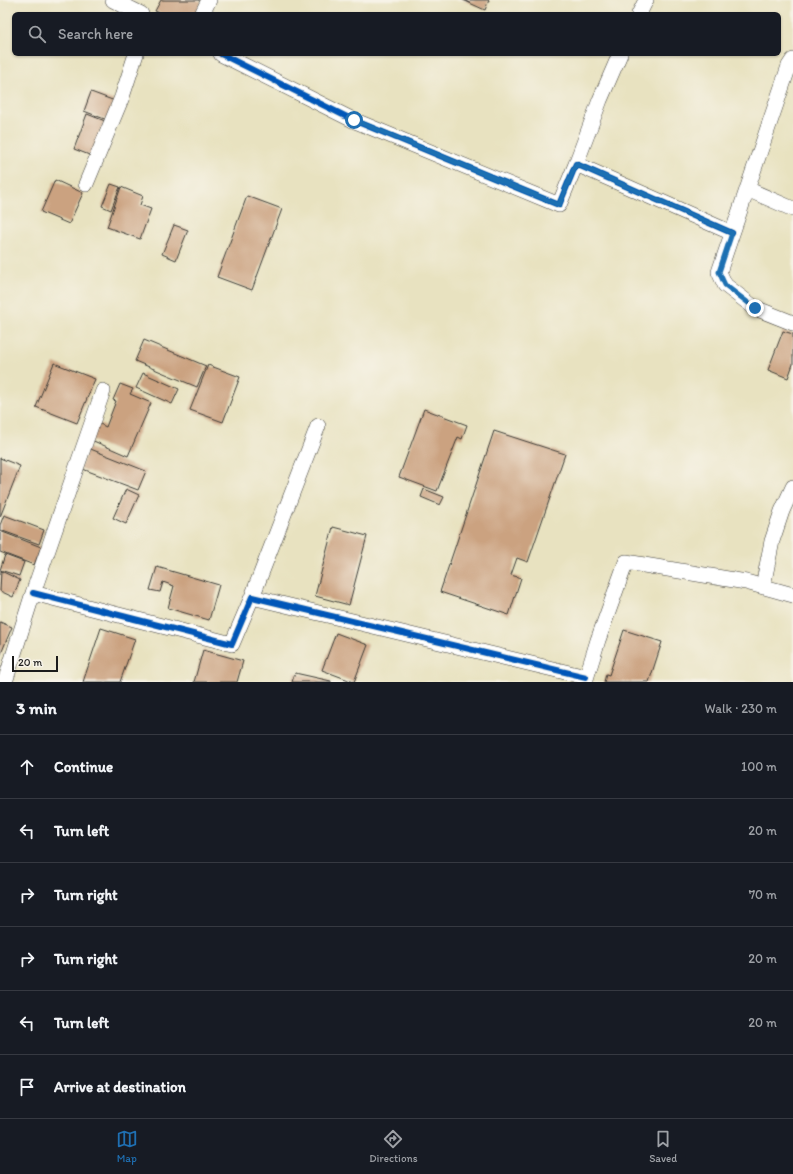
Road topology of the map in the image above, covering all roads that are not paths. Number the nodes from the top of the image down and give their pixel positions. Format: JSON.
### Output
{"nodes":[{"id":1,"x":113,"y":0,"type":"edge"},
{"id":2,"x":209,"y":0,"type":"edge"},
{"id":3,"x":646,"y":0,"type":"edge"},
{"id":4,"x":137,"y":12,"type":"edge"},
{"id":5,"x":203,"y":12,"type":"edge"},
{"id":6,"x":640,"y":12,"type":"edge"},
{"id":7,"x":135,"y":56,"type":"edge"},
{"id":8,"x":225,"y":56,"type":"edge"},
{"id":9,"x":619,"y":56,"type":"edge"},
{"id":10,"x":793,"y":60,"type":"edge"},
{"id":11,"x":576,"y":164,"type":"junction"},
{"id":12,"x":86,"y":184,"type":"dead end"},
{"id":13,"x":747,"y":189,"type":"junction"},
{"id":14,"x":793,"y":209,"type":"edge"},
{"id":15,"x":732,"y":233,"type":"junction"},
{"id":16,"x":793,"y":323,"type":"edge"},
{"id":17,"x":103,"y":391,"type":"dead end"},
{"id":18,"x":318,"y":426,"type":"dead end"},
{"id":19,"x":793,"y":487,"type":"edge"},
{"id":20,"x":763,"y":586,"type":"junction"},
{"id":21,"x":33,"y":593,"type":"junction"},
{"id":22,"x":793,"y":595,"type":"edge"},
{"id":23,"x":252,"y":597,"type":"junction"},
{"id":24,"x":586,"y":679,"type":"edge"},
{"id":25,"x":5,"y":682,"type":"edge"}],
"edges":[{"from":1,"to":4,"type":"street"},
{"from":2,"to":5,"type":"street"},
{"from":3,"to":6,"type":"street"},
{"from":7,"to":12,"type":"street"},
{"from":8,"to":11,"type":"street"},
{"from":9,"to":11,"type":"street"},
{"from":10,"to":13,"type":"street"},
{"from":11,"to":15,"type":"street"},
{"from":13,"to":14,"type":"street"},
{"from":13,"to":15,"type":"street"},
{"from":15,"to":16,"type":"street"},
{"from":17,"to":21,"type":"street"},
{"from":18,"to":23,"type":"street"},
{"from":19,"to":20,"type":"street"},
{"from":20,"to":22,"type":"street"},
{"from":20,"to":24,"type":"street"},
{"from":21,"to":23,"type":"street"},
{"from":21,"to":25,"type":"street"},
{"from":23,"to":24,"type":"street"}]}
